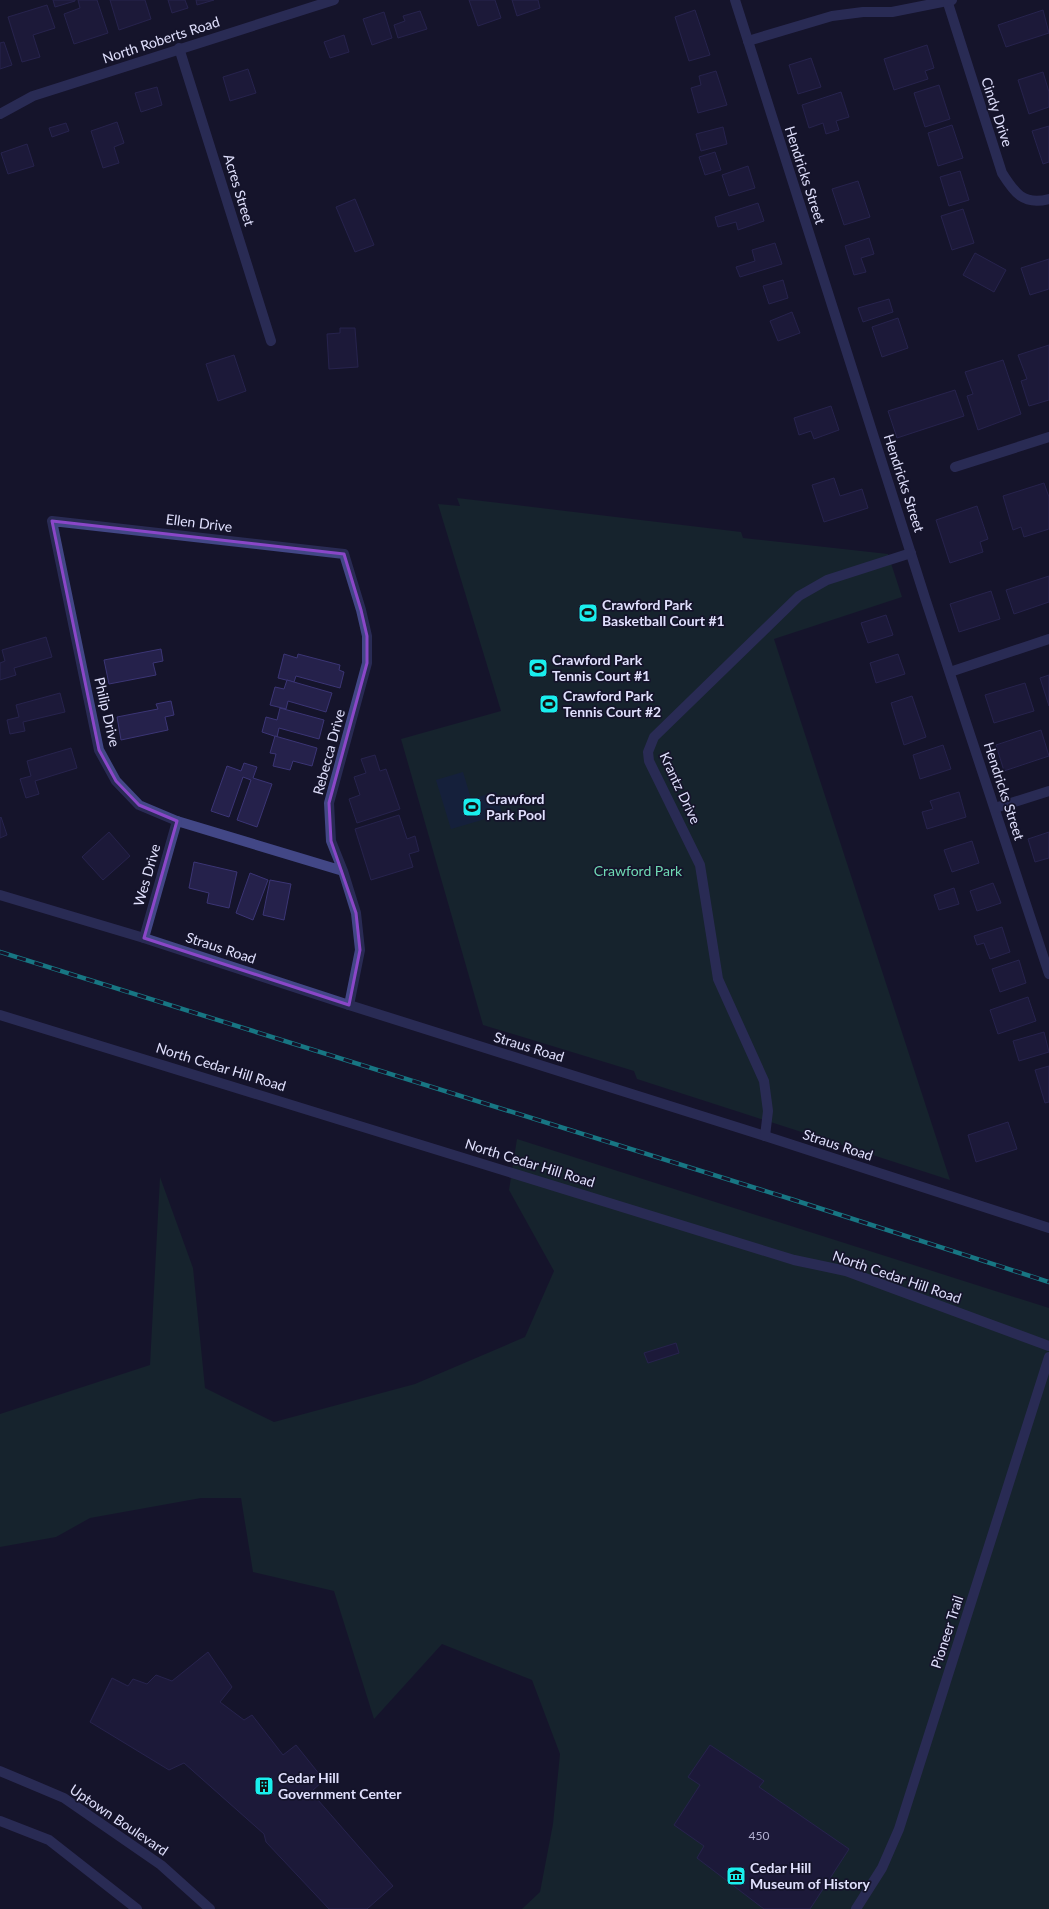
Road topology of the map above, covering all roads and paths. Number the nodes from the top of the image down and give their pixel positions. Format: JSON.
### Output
{"nodes":[{"id":1,"x":334,"y":0,"type":"edge"},
{"id":2,"x":735,"y":0,"type":"edge"},
{"id":3,"x":949,"y":0,"type":"edge"},
{"id":4,"x":748,"y":41,"type":"junction"},
{"id":5,"x":179,"y":48,"type":"junction"},
{"id":6,"x":0,"y":114,"type":"edge"},
{"id":7,"x":1049,"y":199,"type":"edge"},
{"id":8,"x":271,"y":341,"type":"dead end"},
{"id":9,"x":1049,"y":437,"type":"edge"},
{"id":10,"x":955,"y":467,"type":"dead end"},
{"id":11,"x":52,"y":521,"type":"joint"},
{"id":12,"x":911,"y":553,"type":"junction"},
{"id":13,"x":344,"y":554,"type":"joint"},
{"id":14,"x":1049,"y":639,"type":"edge"},
{"id":15,"x":950,"y":672,"type":"junction"},
{"id":16,"x":1049,"y":791,"type":"edge"},
{"id":17,"x":995,"y":808,"type":"junction"},
{"id":18,"x":177,"y":820,"type":"junction"},
{"id":19,"x":343,"y":871,"type":"junction"},
{"id":20,"x":0,"y":895,"type":"edge"},
{"id":21,"x":144,"y":938,"type":"junction"},
{"id":22,"x":1049,"y":974,"type":"edge"},
{"id":23,"x":349,"y":1006,"type":"junction"},
{"id":24,"x":0,"y":1014,"type":"edge"},
{"id":25,"x":765,"y":1136,"type":"junction"},
{"id":26,"x":1049,"y":1228,"type":"edge"},
{"id":27,"x":1049,"y":1346,"type":"edge"},
{"id":28,"x":1049,"y":1357,"type":"edge"},
{"id":29,"x":0,"y":1772,"type":"edge"},
{"id":30,"x":0,"y":1821,"type":"edge"},
{"id":31,"x":137,"y":1909,"type":"edge"},
{"id":32,"x":210,"y":1909,"type":"edge"},
{"id":33,"x":856,"y":1909,"type":"edge"}],
"edges":[{"from":1,"to":5,"type":"street","name":"North Roberts Road"},
{"from":2,"to":4,"type":"street","name":"Hendricks Street"},
{"from":3,"to":4,"type":"street"},
{"from":3,"to":7,"type":"street","name":"Cindy Drive"},
{"from":4,"to":12,"type":"street","name":"Hendricks Street"},
{"from":5,"to":6,"type":"street","name":"North Roberts Road"},
{"from":5,"to":8,"type":"street","name":"Acres Street"},
{"from":9,"to":10,"type":"street"},
{"from":11,"to":13,"type":"street","name":"Ellen Drive"},
{"from":11,"to":18,"type":"street","name":"Philip Drive"},
{"from":12,"to":15,"type":"street","name":"Hendricks Street"},
{"from":12,"to":25,"type":"street","name":"Krantz Drive"},
{"from":13,"to":19,"type":"street","name":"Rebecca Drive"},
{"from":14,"to":15,"type":"street"},
{"from":15,"to":17,"type":"street","name":"Hendricks Street"},
{"from":16,"to":17,"type":"street"},
{"from":17,"to":22,"type":"street","name":"Hendricks Street"},
{"from":18,"to":19,"type":"street","name":"Philip Drive"},
{"from":18,"to":21,"type":"street","name":"Wes Drive"},
{"from":19,"to":23,"type":"street","name":"Rebecca Drive"},
{"from":20,"to":21,"type":"street","name":"Straus Road"},
{"from":21,"to":23,"type":"street","name":"Straus Road"},
{"from":23,"to":25,"type":"street","name":"Straus Road"},
{"from":24,"to":27,"type":"street","name":"North Cedar Hill Road"},
{"from":25,"to":26,"type":"street","name":"Straus Road"},
{"from":28,"to":33,"type":"street","name":"Pioneer Trail"},
{"from":29,"to":32,"type":"street","name":"Uptown Boulevard"},
{"from":30,"to":31,"type":"street"}]}
